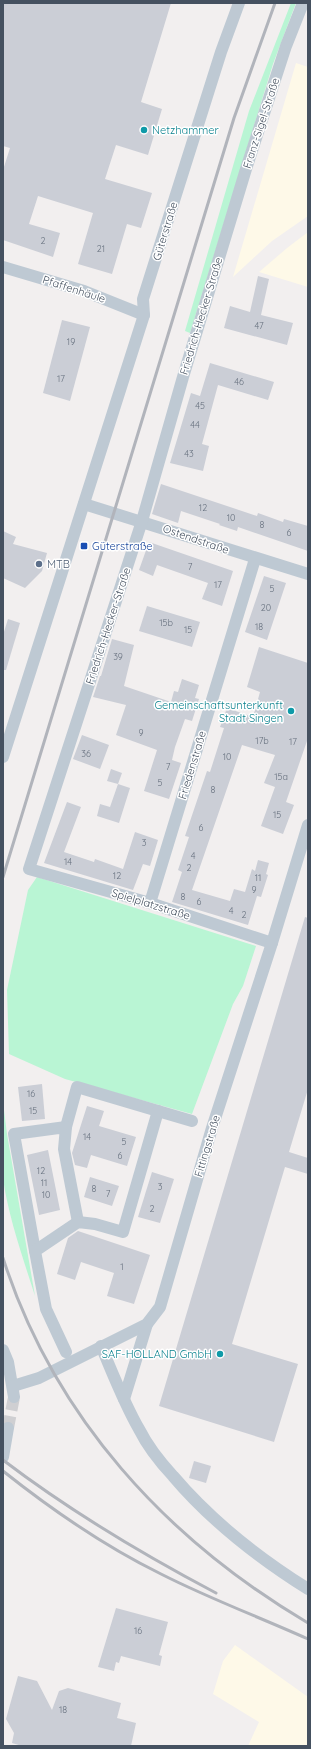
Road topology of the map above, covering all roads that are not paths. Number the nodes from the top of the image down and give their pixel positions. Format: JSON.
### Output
{"nodes":[{"id":1,"x":239,"y":3,"type":"edge"},
{"id":2,"x":303,"y":3,"type":"edge"},
{"id":3,"x":223,"y":245,"type":"joint"},
{"id":4,"x":3,"y":267,"type":"edge"},
{"id":5,"x":144,"y":315,"type":"junction"},
{"id":6,"x":84,"y":504,"type":"junction"},
{"id":7,"x":142,"y":521,"type":"junction"},
{"id":8,"x":255,"y":559,"type":"junction"},
{"id":9,"x":308,"y":574,"type":"edge"},
{"id":10,"x":3,"y":756,"type":"edge"},
{"id":11,"x":308,"y":825,"type":"edge"},
{"id":12,"x":29,"y":869,"type":"joint"},
{"id":13,"x":150,"y":903,"type":"junction"},
{"id":14,"x":272,"y":943,"type":"junction"},
{"id":15,"x":158,"y":1111,"type":"junction"},
{"id":16,"x":192,"y":1121,"type":"dead end"},
{"id":17,"x":66,"y":1127,"type":"junction"},
{"id":18,"x":78,"y":1222,"type":"junction"},
{"id":19,"x":34,"y":1251,"type":"junction"},
{"id":20,"x":147,"y":1324,"type":"junction"},
{"id":21,"x":102,"y":1346,"type":"junction"},
{"id":22,"x":3,"y":1350,"type":"edge"},
{"id":23,"x":66,"y":1352,"type":"dead end"},
{"id":24,"x":124,"y":1399,"type":"junction"},
{"id":25,"x":8,"y":1428,"type":"tunnel mouth"},
{"id":26,"x":3,"y":1457,"type":"edge"},
{"id":27,"x":308,"y":1590,"type":"edge"}],
"edges":[{"from":1,"to":5,"type":"street","name":"Güterstraße"},
{"from":2,"to":3,"type":"street","name":"Franz-Sigel-Straße"},
{"from":3,"to":7,"type":"street","name":"Friedrich-Hecker-Straße"},
{"from":4,"to":5,"type":"street","name":"Pfaffenhäule"},
{"from":5,"to":6,"type":"street","name":"Güterstraße"},
{"from":6,"to":7,"type":"street","name":"Ostendstraße"},
{"from":6,"to":10,"type":"street","name":"Güterstraße"},
{"from":7,"to":8,"type":"street","name":"Ostendstraße"},
{"from":7,"to":12,"type":"street","name":"Friedrich-Hecker-Straße"},
{"from":8,"to":9,"type":"street","name":"Ostendstraße"},
{"from":8,"to":13,"type":"street","name":"Friedenstraße"},
{"from":11,"to":14,"type":"street","name":"Fittingstraße"},
{"from":12,"to":13,"type":"street","name":"Spielplatzstraße"},
{"from":13,"to":14,"type":"street","name":"Spielplatzstraße"},
{"from":14,"to":20,"type":"street","name":"Fittingstraße"},
{"from":15,"to":16,"type":"street"},
{"from":15,"to":17,"type":"street"},
{"from":15,"to":18,"type":"street"},
{"from":17,"to":18,"type":"street"},
{"from":17,"to":19,"type":"street"},
{"from":18,"to":19,"type":"street"},
{"from":19,"to":23,"type":"street"},
{"from":20,"to":21,"type":"street","name":"Fittingstraße"},
{"from":20,"to":24,"type":"street"},
{"from":21,"to":22,"type":"street","name":"Fittingstraße"},
{"from":21,"to":24,"type":"street"},
{"from":24,"to":27,"type":"street"},
{"from":25,"to":26,"type":"street"}]}
